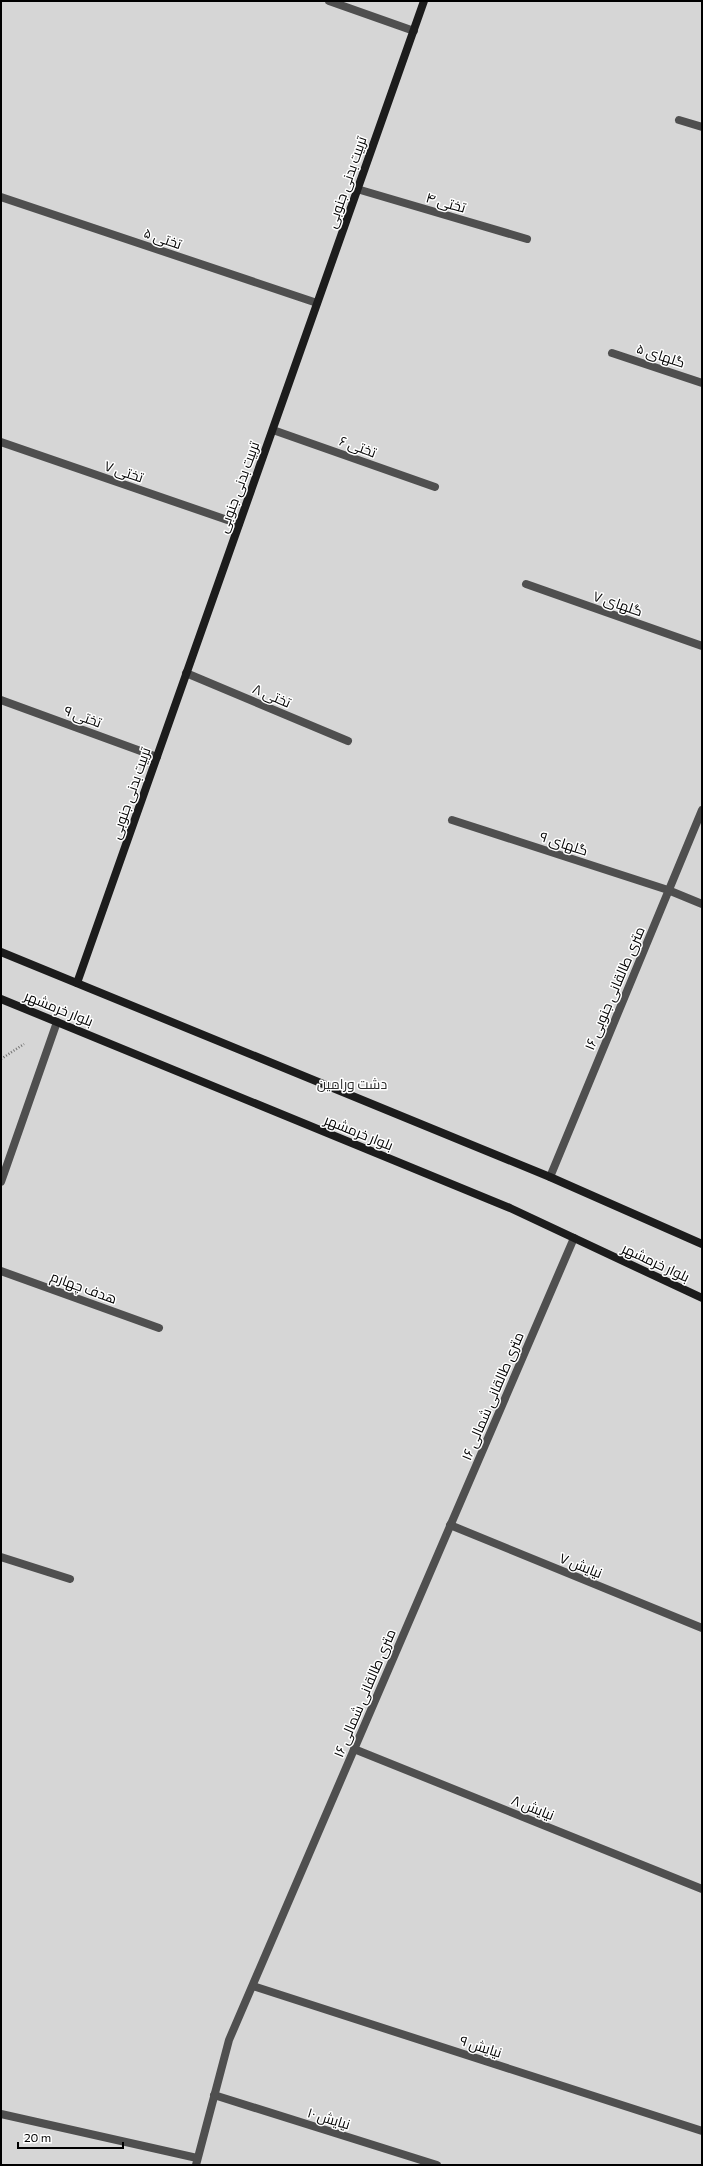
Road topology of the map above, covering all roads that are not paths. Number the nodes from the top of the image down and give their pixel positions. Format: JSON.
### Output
{"nodes":[{"id":1,"x":329,"y":1,"type":"edge"},
{"id":2,"x":424,"y":1,"type":"edge"},
{"id":3,"x":414,"y":31,"type":"junction"},
{"id":4,"x":679,"y":120,"type":"dead end"},
{"id":5,"x":702,"y":127,"type":"edge"},
{"id":6,"x":357,"y":189,"type":"junction"},
{"id":7,"x":1,"y":197,"type":"edge"},
{"id":8,"x":527,"y":240,"type":"dead end"},
{"id":9,"x":317,"y":303,"type":"junction"},
{"id":10,"x":612,"y":353,"type":"dead end"},
{"id":11,"x":702,"y":383,"type":"edge"},
{"id":12,"x":273,"y":430,"type":"junction"},
{"id":13,"x":1,"y":442,"type":"edge"},
{"id":14,"x":435,"y":488,"type":"dead end"},
{"id":15,"x":239,"y":524,"type":"junction"},
{"id":16,"x":526,"y":584,"type":"dead end"},
{"id":17,"x":702,"y":646,"type":"edge"},
{"id":18,"x":186,"y":673,"type":"junction"},
{"id":19,"x":1,"y":700,"type":"edge"},
{"id":20,"x":348,"y":741,"type":"dead end"},
{"id":21,"x":157,"y":757,"type":"junction"},
{"id":22,"x":702,"y":810,"type":"edge"},
{"id":23,"x":452,"y":820,"type":"dead end"},
{"id":24,"x":668,"y":890,"type":"junction"},
{"id":25,"x":702,"y":904,"type":"edge"},
{"id":26,"x":1,"y":952,"type":"edge"},
{"id":27,"x":77,"y":983,"type":"junction"},
{"id":28,"x":1,"y":999,"type":"edge"},
{"id":29,"x":57,"y":1022,"type":"junction"},
{"id":30,"x":550,"y":1177,"type":"junction"},
{"id":31,"x":1,"y":1182,"type":"edge"},
{"id":32,"x":574,"y":1238,"type":"junction"},
{"id":33,"x":702,"y":1244,"type":"edge"},
{"id":34,"x":1,"y":1271,"type":"edge"},
{"id":35,"x":702,"y":1298,"type":"edge"},
{"id":36,"x":158,"y":1328,"type":"dead end"},
{"id":37,"x":450,"y":1525,"type":"junction"},
{"id":38,"x":1,"y":1557,"type":"edge"},
{"id":39,"x":70,"y":1578,"type":"dead end"},
{"id":40,"x":702,"y":1628,"type":"edge"},
{"id":41,"x":354,"y":1749,"type":"junction"},
{"id":42,"x":702,"y":1889,"type":"edge"},
{"id":43,"x":253,"y":1986,"type":"junction"},
{"id":44,"x":214,"y":2095,"type":"junction"},
{"id":45,"x":1,"y":2114,"type":"edge"},
{"id":46,"x":702,"y":2131,"type":"edge"},
{"id":47,"x":197,"y":2161,"type":"edge"},
{"id":48,"x":437,"y":2165,"type":"edge"}],
"edges":[{"from":1,"to":3,"type":"street"},
{"from":2,"to":3,"type":"main road","name":"تربیت بدنی جنوبی"},
{"from":3,"to":6,"type":"main road","name":"تربیت بدنی جنوبی"},
{"from":4,"to":5,"type":"street"},
{"from":6,"to":8,"type":"street","name":"تختی ۴"},
{"from":6,"to":9,"type":"main road","name":"تربیت بدنی جنوبی"},
{"from":7,"to":9,"type":"street","name":"تختی ۵"},
{"from":9,"to":12,"type":"main road","name":"تربیت بدنی جنوبی"},
{"from":10,"to":11,"type":"street","name":"گلهای ۵"},
{"from":12,"to":14,"type":"street","name":"تختی ۶"},
{"from":12,"to":15,"type":"main road","name":"تربیت بدنی جنوبی"},
{"from":13,"to":15,"type":"street","name":"تختی ۷"},
{"from":15,"to":18,"type":"main road","name":"تربیت بدنی جنوبی"},
{"from":16,"to":17,"type":"street","name":"گلهای ۷"},
{"from":18,"to":20,"type":"street","name":"تختی ۸"},
{"from":18,"to":21,"type":"main road","name":"تربیت بدنی جنوبی"},
{"from":19,"to":21,"type":"street","name":"تختی ۹"},
{"from":21,"to":27,"type":"main road","name":"تربیت بدنی جنوبی"},
{"from":22,"to":24,"type":"street","name":"۱۶ متری طالقانی جنوبی"},
{"from":23,"to":24,"type":"street","name":"گلهای ۹"},
{"from":24,"to":25,"type":"street","name":"گلهای ۹"},
{"from":24,"to":30,"type":"street","name":"۱۶ متری طالقانی جنوبی"},
{"from":26,"to":27,"type":"main road"},
{"from":27,"to":30,"type":"main road"},
{"from":28,"to":29,"type":"main road","name":"بلوار خرمشهر"},
{"from":29,"to":31,"type":"street"},
{"from":29,"to":32,"type":"main road","name":"بلوار خرمشهر"},
{"from":30,"to":33,"type":"main road"},
{"from":32,"to":35,"type":"main road","name":"بلوار خرمشهر"},
{"from":32,"to":37,"type":"street","name":"۱۶ متری طالقانی شمالی"},
{"from":34,"to":36,"type":"street","name":"هدف چهارم"},
{"from":37,"to":40,"type":"street","name":"نیایش ۷"},
{"from":37,"to":41,"type":"street","name":"۱۶ متری طالقانی شمالی"},
{"from":38,"to":39,"type":"street"},
{"from":41,"to":42,"type":"street","name":"نیایش ۸"},
{"from":41,"to":43,"type":"street","name":"۱۶ متری طالقانی شمالی"},
{"from":43,"to":44,"type":"street","name":"۱۶ متری طالقانی شمالی"},
{"from":43,"to":46,"type":"street","name":"نیایش ۹"},
{"from":44,"to":47,"type":"street","name":"۱۶ متری طالقانی شمالی"},
{"from":44,"to":48,"type":"street","name":"نیایش ۱۰"},
{"from":45,"to":47,"type":"street"}]}
